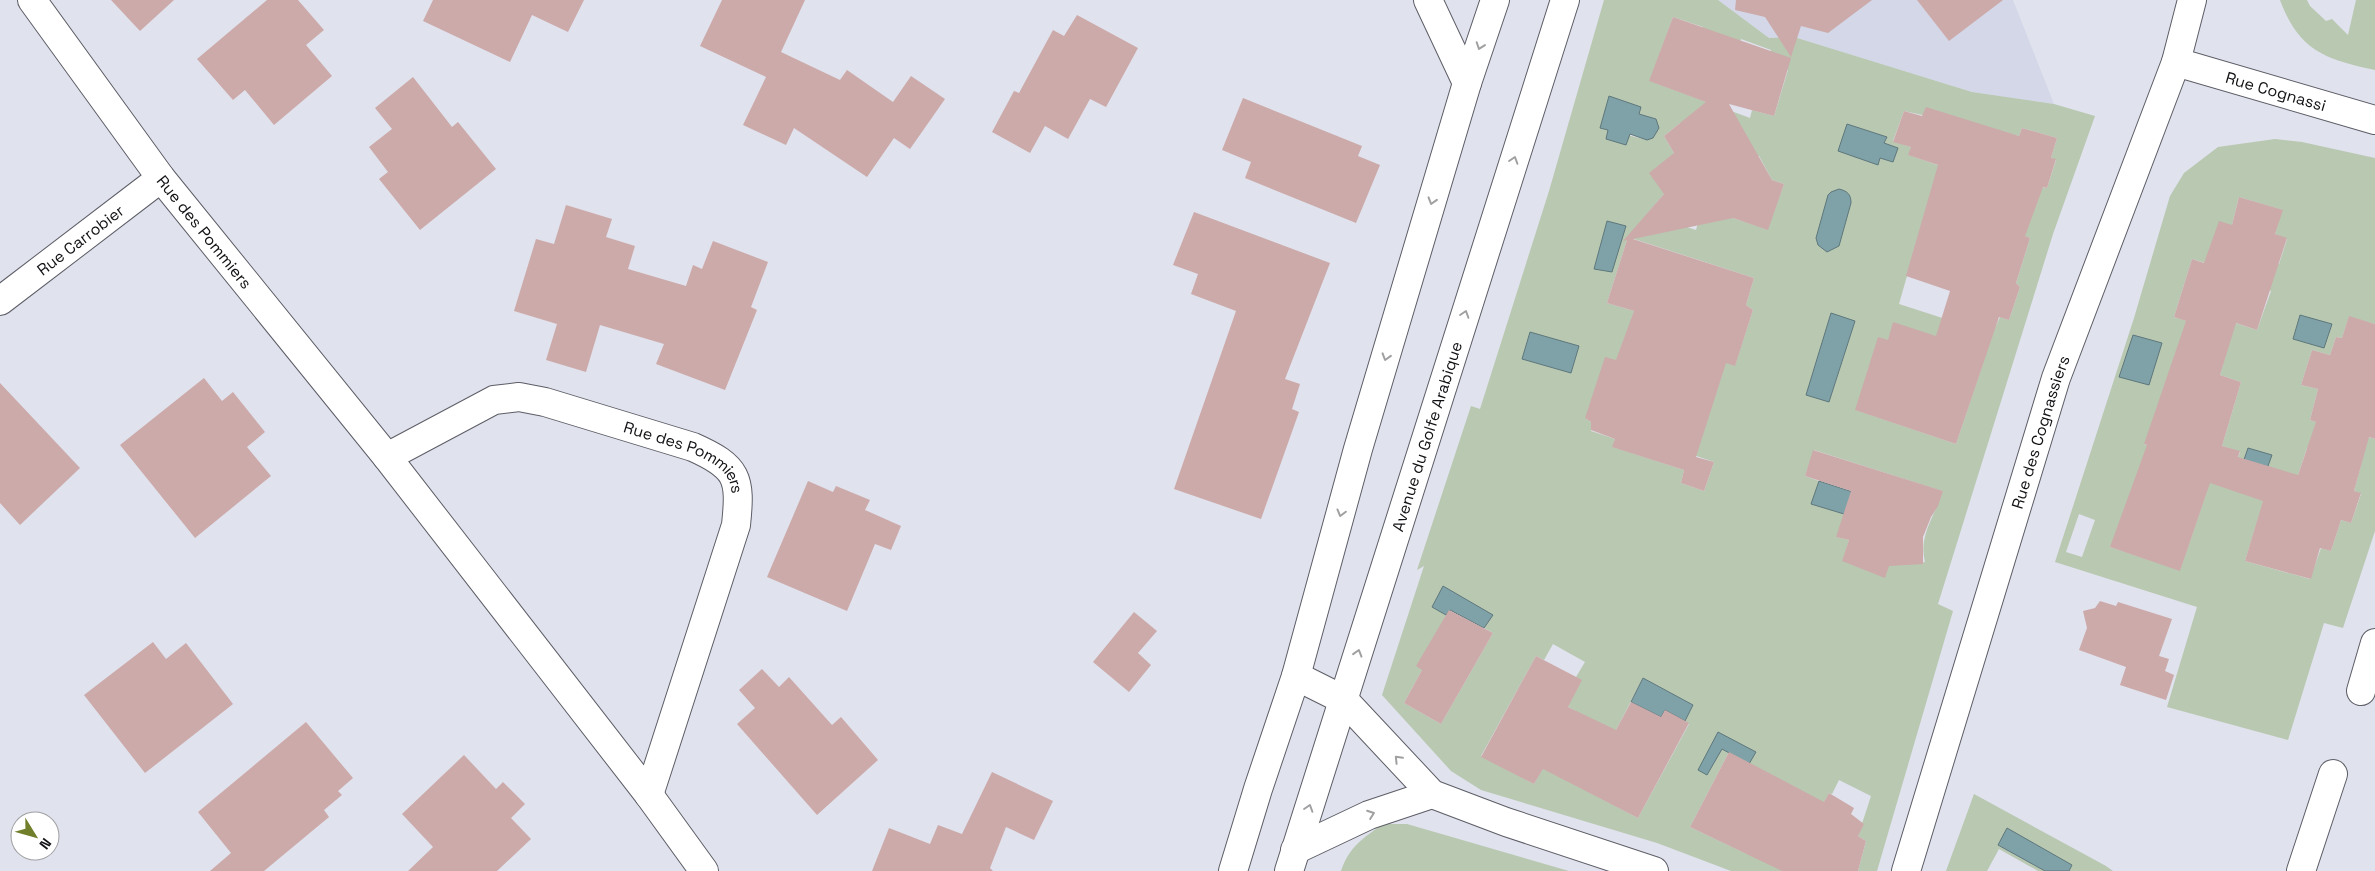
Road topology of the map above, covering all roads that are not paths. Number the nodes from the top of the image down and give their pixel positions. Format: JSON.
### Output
{"nodes":[{"id":1,"x":32,"y":0,"type":"edge"},
{"id":2,"x":1428,"y":0,"type":"edge"},
{"id":3,"x":1495,"y":0,"type":"edge"},
{"id":4,"x":1565,"y":0,"type":"edge"},
{"id":5,"x":2192,"y":0,"type":"edge"},
{"id":6,"x":2176,"y":62,"type":"junction"},
{"id":7,"x":1467,"y":83,"type":"junction"},
{"id":8,"x":2375,"y":120,"type":"edge"},
{"id":9,"x":161,"y":178,"type":"junction"},
{"id":10,"x":0,"y":300,"type":"edge"},
{"id":11,"x":387,"y":457,"type":"junction"},
{"id":12,"x":2375,"y":643,"type":"edge"},
{"id":13,"x":1296,"y":676,"type":"junction"},
{"id":14,"x":2361,"y":691,"type":"dead end"},
{"id":15,"x":1344,"y":700,"type":"junction"},
{"id":16,"x":2333,"y":774,"type":"dead end"},
{"id":17,"x":1432,"y":794,"type":"junction"},
{"id":18,"x":649,"y":795,"type":"junction"},
{"id":19,"x":1292,"y":861,"type":"edge"},
{"id":20,"x":704,"y":871,"type":"edge"},
{"id":21,"x":1234,"y":871,"type":"edge"},
{"id":22,"x":1654,"y":871,"type":"edge"},
{"id":23,"x":1906,"y":871,"type":"edge"},
{"id":24,"x":2301,"y":871,"type":"edge"}],
"edges":[{"from":1,"to":9,"type":"street","name":"Rue des Pommiers"},
{"from":2,"to":7,"type":"street"},
{"from":3,"to":7,"type":"street","one_way":true},
{"from":15,"to":4,"type":"street","name":"Avenue du Golfe Arabique","one_way":true},
{"from":5,"to":6,"type":"street","name":"Rue des Cognassiers"},
{"from":6,"to":8,"type":"street","name":"Rue Cognassi"},
{"from":6,"to":23,"type":"street","name":"Rue des Cognassiers"},
{"from":7,"to":13,"type":"street","one_way":true},
{"from":9,"to":10,"type":"street","name":"Rue Carrobier"},
{"from":9,"to":11,"type":"street","name":"Rue des Pommiers"},
{"from":11,"to":18,"type":"street","name":"Rue des Pommiers"},
{"from":11,"to":18,"type":"street","name":"Rue des Pommiers"},
{"from":12,"to":14,"type":"street"},
{"from":13,"to":15,"type":"street"},
{"from":13,"to":21,"type":"street"},
{"from":17,"to":15,"type":"street","one_way":true},
{"from":19,"to":15,"type":"street","name":"Avenue du Golfe Arabique","one_way":true},
{"from":16,"to":24,"type":"street"},
{"from":19,"to":17,"type":"street","one_way":true},
{"from":17,"to":22,"type":"street"},
{"from":18,"to":20,"type":"street","name":"Rue des Pommiers"}]}
